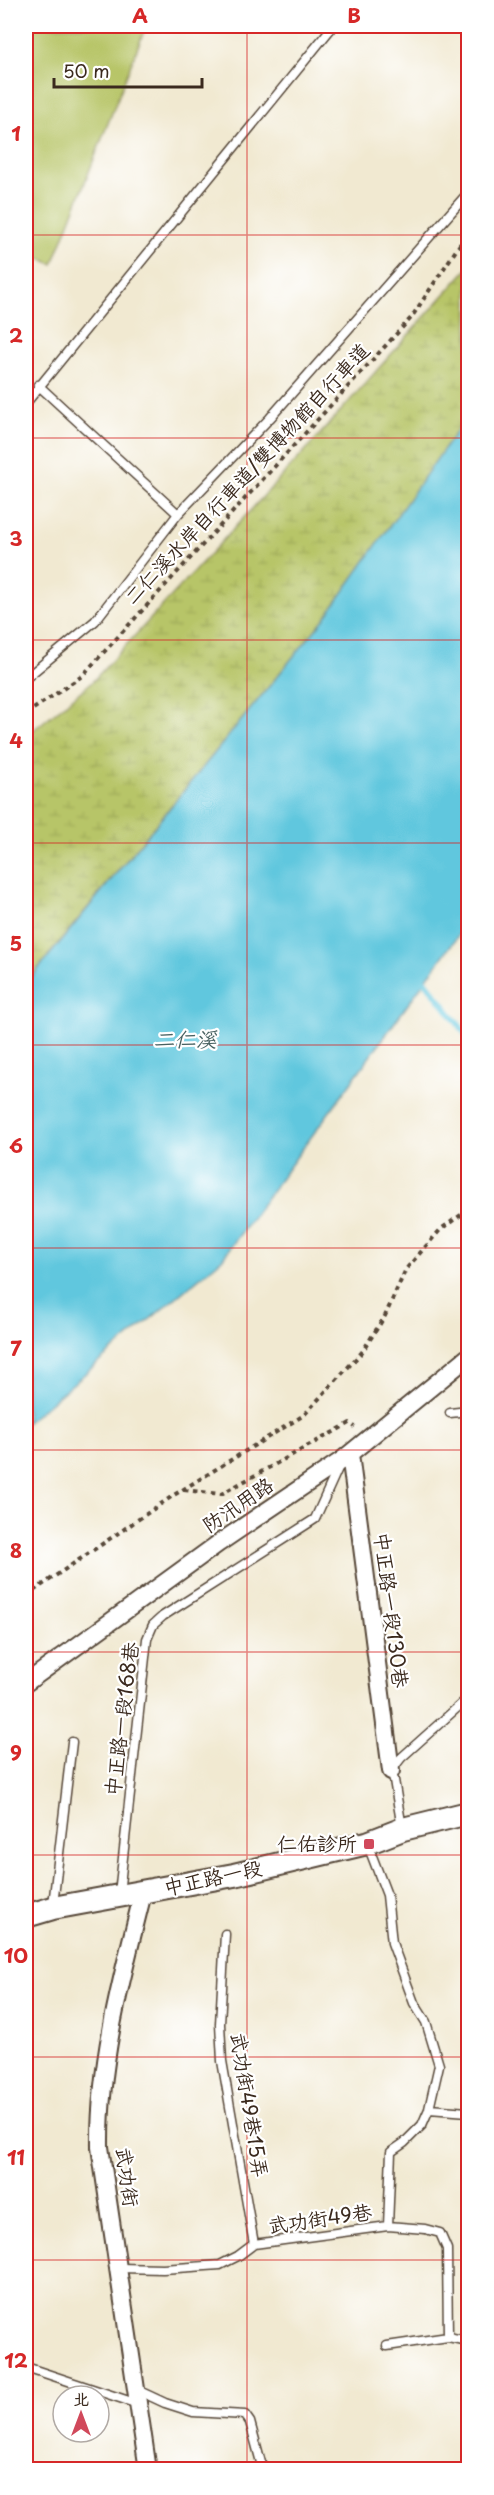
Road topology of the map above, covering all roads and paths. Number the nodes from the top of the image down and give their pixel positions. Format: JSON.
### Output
{"nodes":[{"id":1,"x":333,"y":26,"type":"edge"},
{"id":2,"x":468,"y":193,"type":"edge"},
{"id":3,"x":468,"y":232,"type":"edge"},
{"id":4,"x":38,"y":385,"type":"junction"},
{"id":5,"x":26,"y":403,"type":"edge"},
{"id":6,"x":178,"y":514,"type":"junction"},
{"id":7,"x":26,"y":678,"type":"edge"},
{"id":8,"x":26,"y":714,"type":"edge"},
{"id":9,"x":468,"y":1210,"type":"edge"},
{"id":10,"x":468,"y":1357,"type":"edge"},
{"id":11,"x":468,"y":1411,"type":"edge"},
{"id":12,"x":450,"y":1413,"type":"dead end"},
{"id":13,"x":369,"y":1439,"type":"junction"},
{"id":14,"x":346,"y":1457,"type":"junction"},
{"id":15,"x":184,"y":1490,"type":"junction"},
{"id":16,"x":26,"y":1596,"type":"edge"},
{"id":17,"x":26,"y":1683,"type":"edge"},
{"id":18,"x":468,"y":1698,"type":"edge"},
{"id":19,"x":72,"y":1742,"type":"dead end"},
{"id":20,"x":391,"y":1772,"type":"junction"},
{"id":21,"x":468,"y":1813,"type":"edge"},
{"id":22,"x":402,"y":1829,"type":"junction"},
{"id":23,"x":367,"y":1843,"type":"junction"},
{"id":24,"x":143,"y":1893,"type":"junction"},
{"id":25,"x":118,"y":1896,"type":"junction"},
{"id":26,"x":53,"y":1908,"type":"junction"},
{"id":27,"x":26,"y":1916,"type":"edge"},
{"id":28,"x":225,"y":1934,"type":"dead end"},
{"id":29,"x":429,"y":2109,"type":"junction"},
{"id":30,"x":468,"y":2112,"type":"edge"},
{"id":31,"x":388,"y":2226,"type":"junction"},
{"id":32,"x":254,"y":2244,"type":"junction"},
{"id":33,"x":119,"y":2268,"type":"junction"},
{"id":34,"x":448,"y":2337,"type":"junction"},
{"id":35,"x":468,"y":2341,"type":"edge"},
{"id":36,"x":387,"y":2346,"type":"dead end"},
{"id":37,"x":26,"y":2367,"type":"edge"},
{"id":38,"x":137,"y":2397,"type":"junction"},
{"id":39,"x":148,"y":2469,"type":"edge"},
{"id":40,"x":263,"y":2469,"type":"edge"}],
"edges":[{"from":1,"to":4,"type":"lane"},
{"from":2,"to":6,"type":"lane"},
{"from":3,"to":8,"type":"path","name":"二仁溪水岸自行車道/雙博物館自行車道"},
{"from":4,"to":5,"type":"lane"},
{"from":4,"to":6,"type":"lane"},
{"from":6,"to":7,"type":"lane"},
{"from":9,"to":15,"type":"path"},
{"from":10,"to":13,"type":"street","name":"防汛用路"},
{"from":11,"to":12,"type":"lane"},
{"from":13,"to":14,"type":"street","name":"防汛用路"},
{"from":13,"to":15,"type":"path"},
{"from":14,"to":17,"type":"street","name":"防汛用路"},
{"from":14,"to":20,"type":"street","name":"中正路一段130巷"},
{"from":14,"to":25,"type":"lane","name":"中正路一段168巷"},
{"from":15,"to":16,"type":"path"},
{"from":18,"to":20,"type":"lane"},
{"from":19,"to":26,"type":"lane"},
{"from":20,"to":22,"type":"lane","name":"中正路一段130巷"},
{"from":21,"to":22,"type":"street","name":"中正路一段"},
{"from":22,"to":23,"type":"street","name":"中正路一段"},
{"from":23,"to":24,"type":"street","name":"中正路一段"},
{"from":23,"to":29,"type":"lane"},
{"from":24,"to":25,"type":"street","name":"中正路一段"},
{"from":24,"to":33,"type":"street","name":"武功街"},
{"from":25,"to":26,"type":"street","name":"中正路一段"},
{"from":26,"to":27,"type":"street","name":"中正路一段"},
{"from":28,"to":32,"type":"lane","name":"武功街49巷15弄"},
{"from":29,"to":30,"type":"lane"},
{"from":29,"to":31,"type":"lane"},
{"from":31,"to":32,"type":"lane","name":"武功街49巷"},
{"from":31,"to":34,"type":"lane","name":"武功街49巷"},
{"from":32,"to":33,"type":"lane","name":"武功街49巷"},
{"from":33,"to":38,"type":"street","name":"武功街"},
{"from":34,"to":35,"type":"lane"},
{"from":34,"to":36,"type":"lane"},
{"from":37,"to":38,"type":"lane"},
{"from":38,"to":39,"type":"street","name":"武功街"},
{"from":38,"to":40,"type":"lane"}]}
